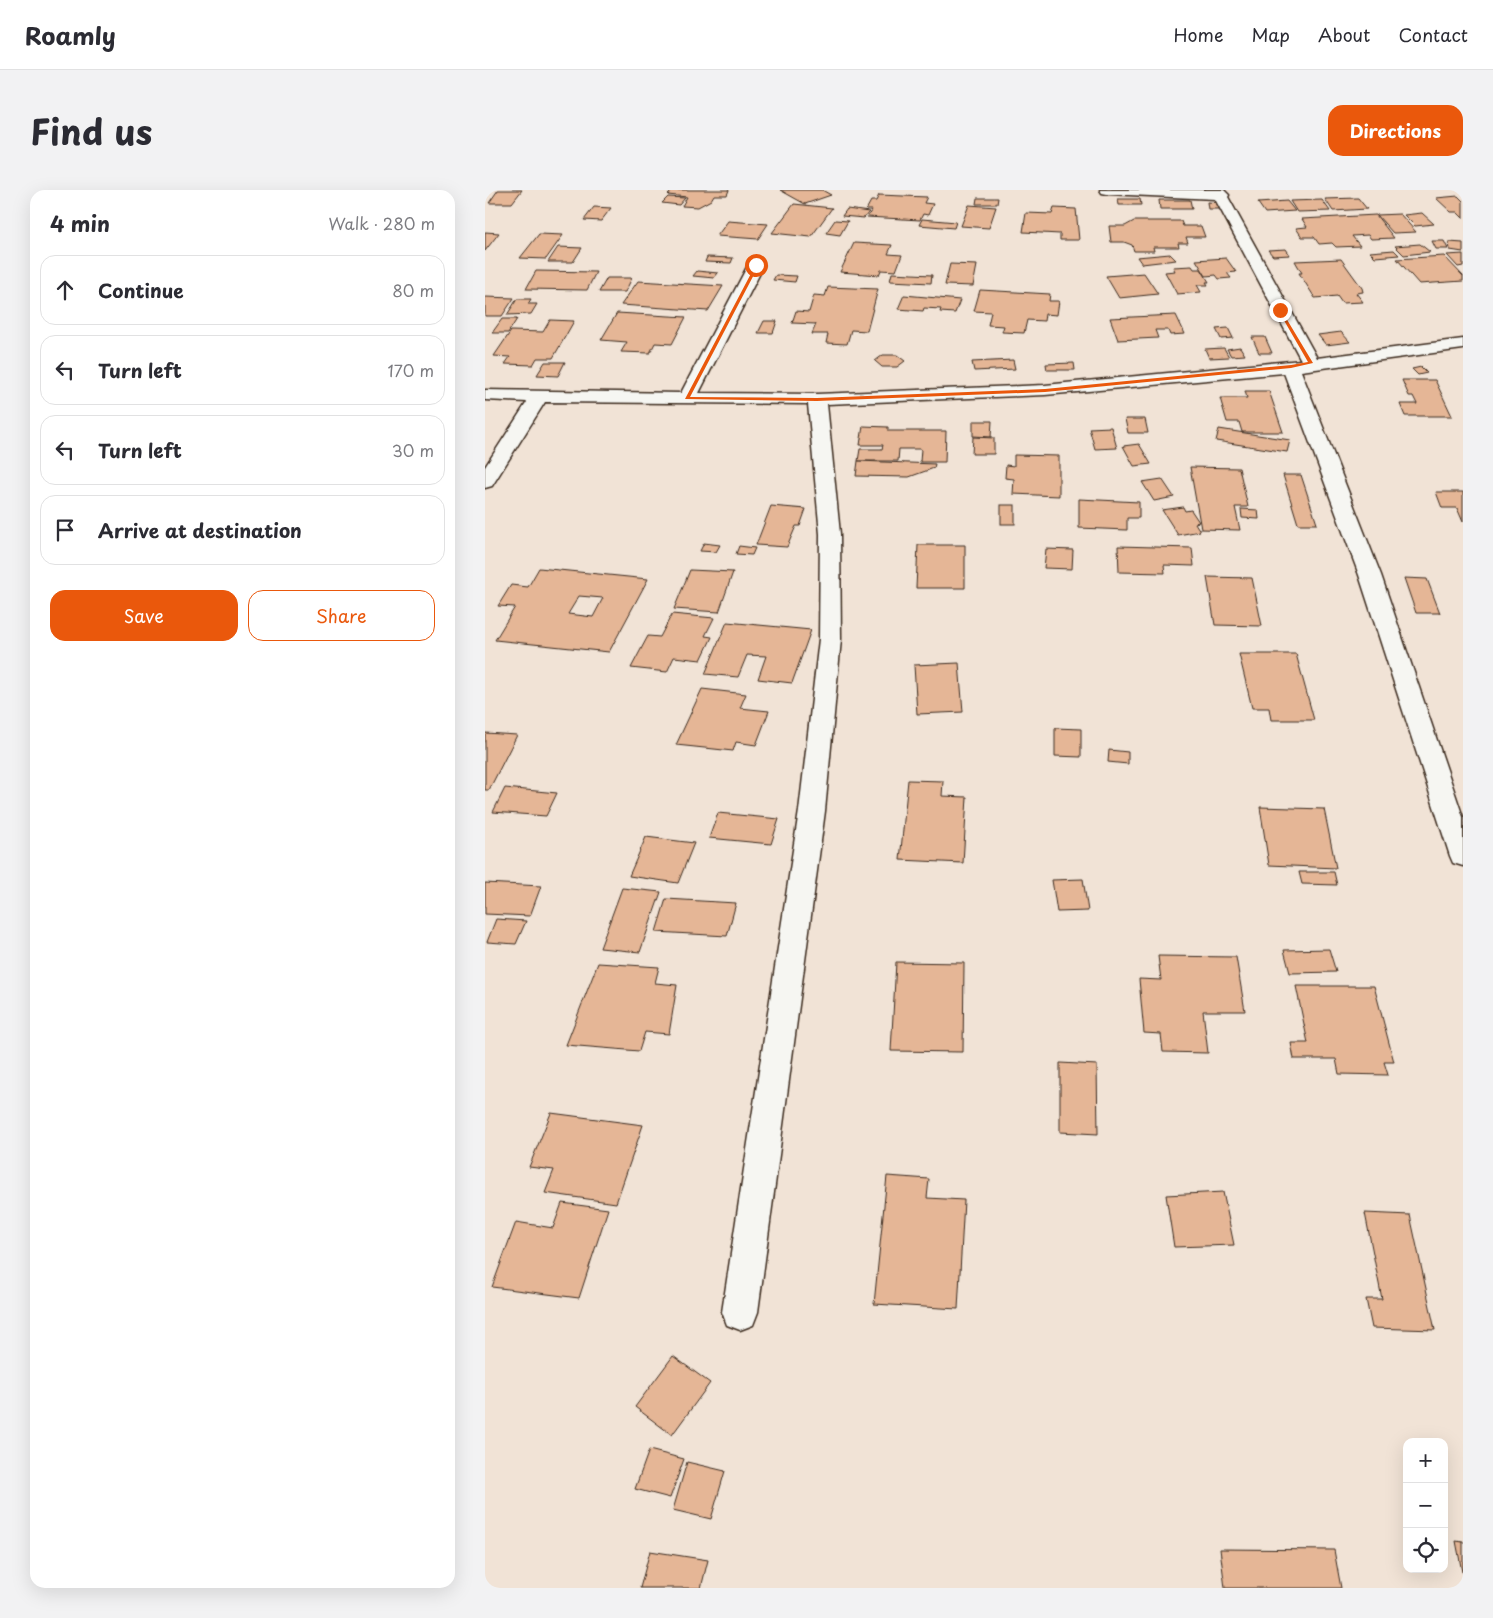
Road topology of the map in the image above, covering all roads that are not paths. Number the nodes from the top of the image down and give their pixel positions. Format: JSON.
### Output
{"nodes":[{"id":1,"x":1107,"y":190,"type":"edge"},
{"id":2,"x":1220,"y":192,"type":"edge"},
{"id":3,"x":756,"y":265,"type":"dead end"},
{"id":4,"x":1463,"y":344,"type":"edge"},
{"id":5,"x":1301,"y":365,"type":"junction"},
{"id":6,"x":485,"y":395,"type":"edge"},
{"id":7,"x":539,"y":397,"type":"junction"},
{"id":8,"x":687,"y":398,"type":"junction"},
{"id":9,"x":817,"y":399,"type":"junction"},
{"id":10,"x":485,"y":482,"type":"edge"},
{"id":11,"x":1463,"y":856,"type":"edge"},
{"id":12,"x":740,"y":1312,"type":"dead end"}],
"edges":[{"from":1,"to":2,"type":"street"},
{"from":2,"to":5,"type":"street"},
{"from":3,"to":8,"type":"street"},
{"from":4,"to":5,"type":"street"},
{"from":5,"to":9,"type":"street"},
{"from":5,"to":11,"type":"street"},
{"from":6,"to":7,"type":"street"},
{"from":7,"to":8,"type":"street"},
{"from":7,"to":10,"type":"street"},
{"from":8,"to":9,"type":"street"},
{"from":9,"to":12,"type":"street"}]}
